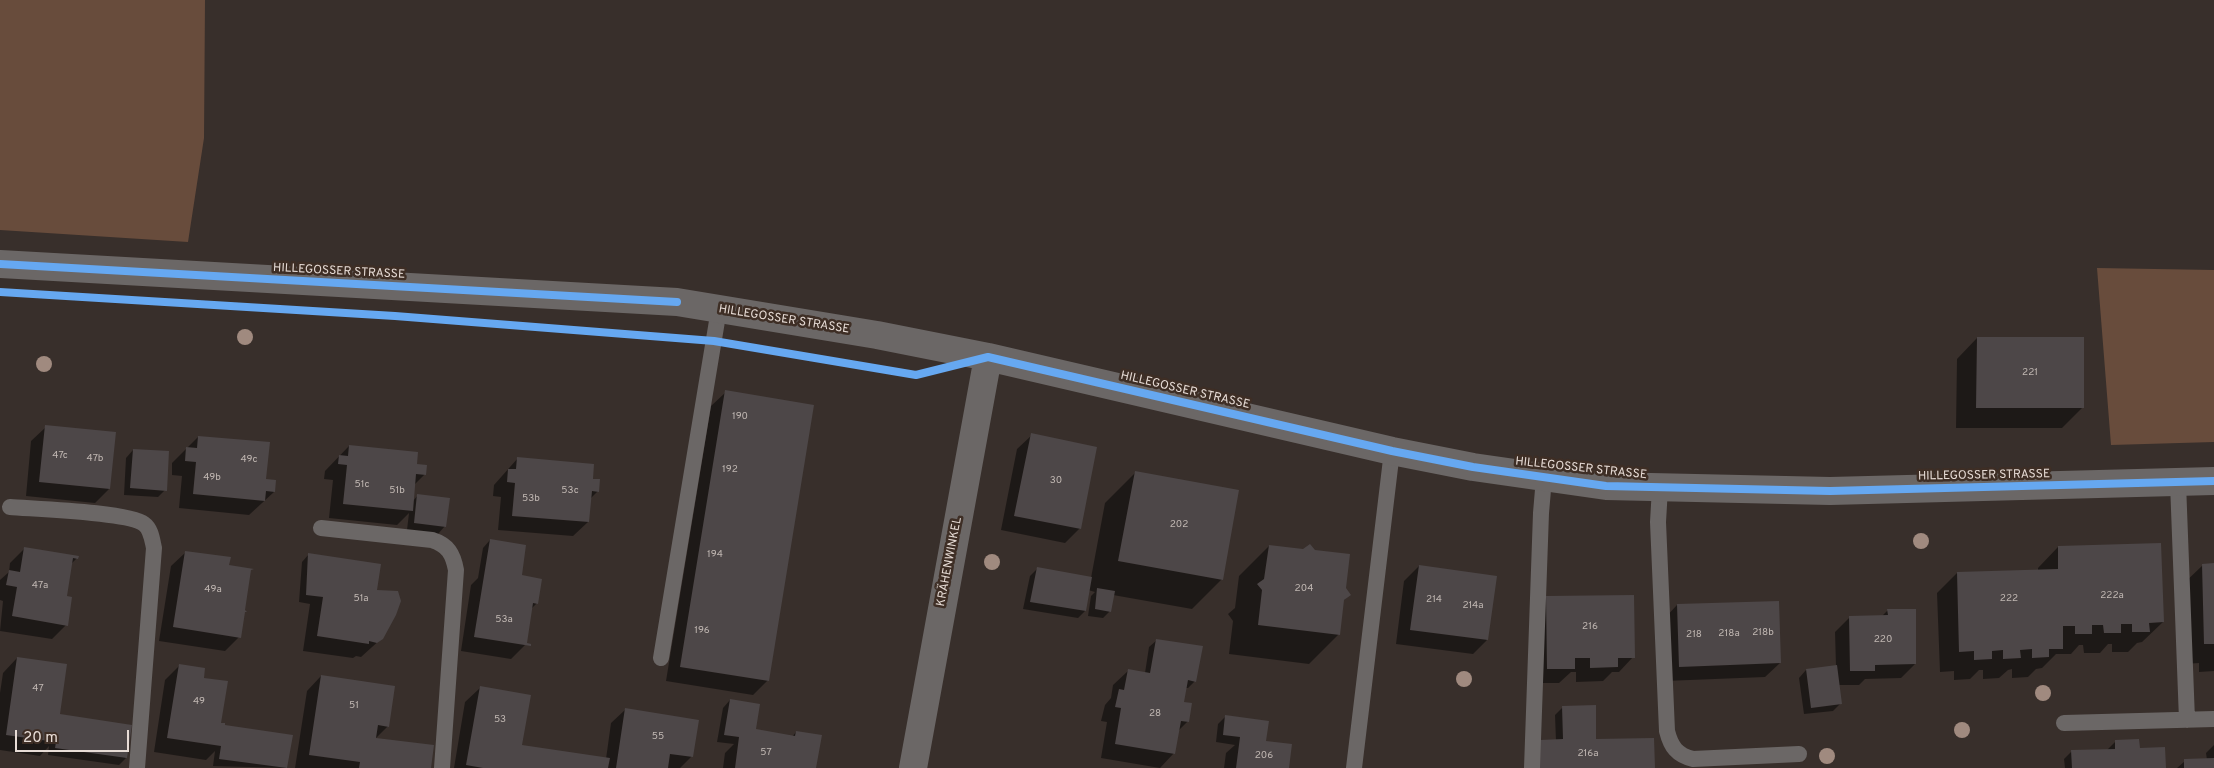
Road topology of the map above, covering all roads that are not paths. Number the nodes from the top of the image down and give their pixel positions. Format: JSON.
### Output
{"nodes":[{"id":1,"x":0,"y":264,"type":"edge"},
{"id":2,"x":719,"y":309,"type":"junction"},
{"id":3,"x":988,"y":357,"type":"junction"},
{"id":4,"x":1392,"y":451,"type":"junction"},
{"id":5,"x":1544,"y":478,"type":"junction"},
{"id":6,"x":2214,"y":482,"type":"edge"},
{"id":7,"x":2178,"y":483,"type":"junction"},
{"id":8,"x":1660,"y":488,"type":"junction"},
{"id":9,"x":10,"y":507,"type":"dead end"},
{"id":10,"x":322,"y":528,"type":"dead end"},
{"id":11,"x":661,"y":658,"type":"dead end"},
{"id":12,"x":2214,"y":719,"type":"edge"},
{"id":13,"x":2187,"y":720,"type":"junction"},
{"id":14,"x":2064,"y":723,"type":"dead end"},
{"id":15,"x":1799,"y":754,"type":"dead end"},
{"id":16,"x":137,"y":768,"type":"edge"},
{"id":17,"x":442,"y":768,"type":"edge"},
{"id":18,"x":914,"y":768,"type":"edge"},
{"id":19,"x":1354,"y":768,"type":"edge"},
{"id":20,"x":1532,"y":768,"type":"edge"}],
"edges":[{"from":1,"to":2,"type":"street","name":"HILLEGOSSER STRASSE"},
{"from":2,"to":3,"type":"street","name":"HILLEGOSSER STRASSE"},
{"from":2,"to":11,"type":"lane"},
{"from":3,"to":4,"type":"street","name":"HILLEGOSSER STRASSE"},
{"from":3,"to":18,"type":"street","name":"KRÄHENWINKEL"},
{"from":4,"to":5,"type":"street","name":"HILLEGOSSER STRASSE"},
{"from":4,"to":19,"type":"lane"},
{"from":5,"to":8,"type":"street","name":"HILLEGOSSER STRASSE"},
{"from":5,"to":20,"type":"lane"},
{"from":6,"to":7,"type":"street","name":"HILLEGOSSER STRASSE"},
{"from":7,"to":8,"type":"street","name":"HILLEGOSSER STRASSE"},
{"from":7,"to":13,"type":"lane"},
{"from":8,"to":15,"type":"lane"},
{"from":9,"to":16,"type":"lane"},
{"from":10,"to":17,"type":"lane"},
{"from":12,"to":13,"type":"lane"},
{"from":13,"to":14,"type":"lane"}]}
